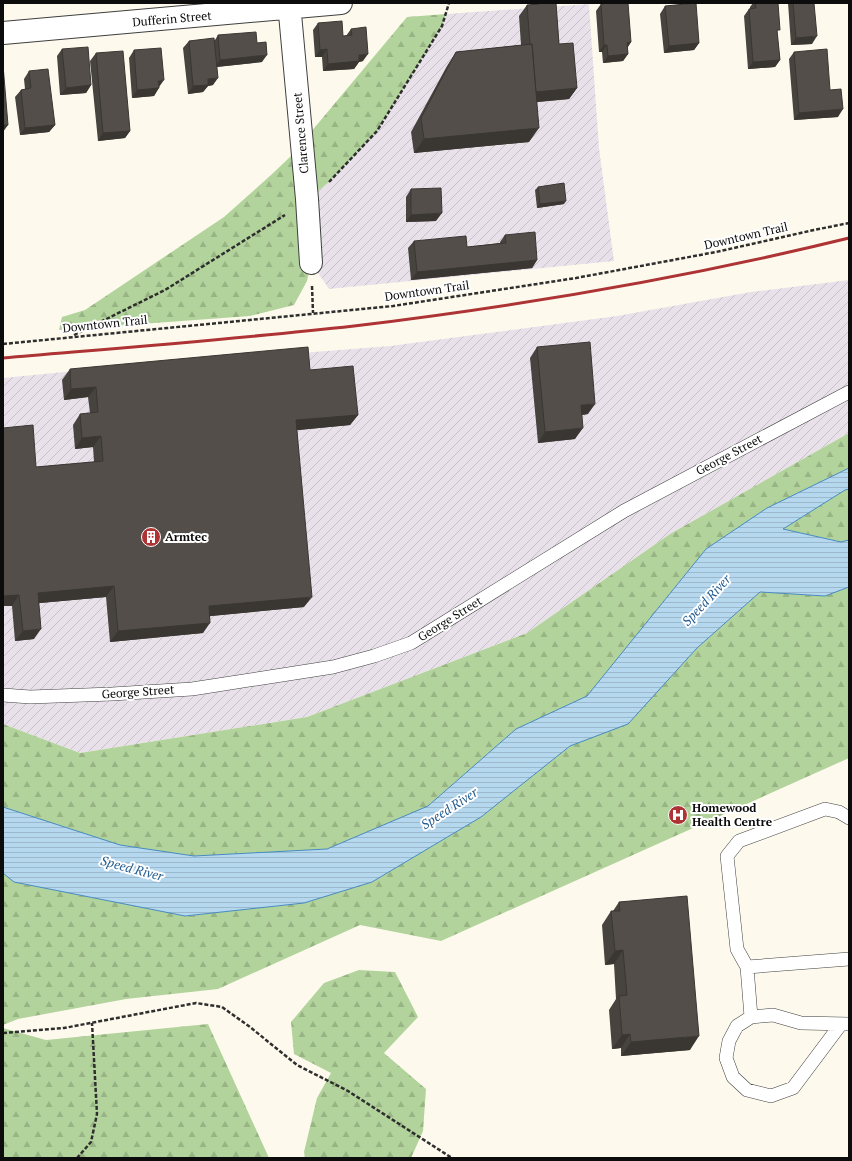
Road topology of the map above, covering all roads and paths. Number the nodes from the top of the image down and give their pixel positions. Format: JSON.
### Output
{"nodes":[{"id":1,"x":341,"y":3,"type":"edge"},
{"id":2,"x":290,"y":6,"type":"edge"},
{"id":3,"x":3,"y":33,"type":"edge"},
{"id":4,"x":849,"y":223,"type":"edge"},
{"id":5,"x":311,"y":263,"type":"joint"},
{"id":6,"x":313,"y":313,"type":"junction"},
{"id":7,"x":3,"y":344,"type":"edge"},
{"id":8,"x":849,"y":392,"type":"edge"},
{"id":9,"x":3,"y":695,"type":"edge"},
{"id":10,"x":849,"y":818,"type":"edge"},
{"id":11,"x":849,"y":959,"type":"edge"},
{"id":12,"x":747,"y":967,"type":"junction"},
{"id":13,"x":752,"y":1017,"type":"junction"},
{"id":14,"x":92,"y":1023,"type":"junction"},
{"id":15,"x":845,"y":1024,"type":"edge"},
{"id":16,"x":3,"y":1033,"type":"edge"},
{"id":17,"x":77,"y":1158,"type":"edge"},
{"id":18,"x":452,"y":1158,"type":"edge"}],
"edges":[{"from":1,"to":2,"type":"street","name":"Dufferin Street"},
{"from":2,"to":3,"type":"street","name":"Dufferin Street"},
{"from":2,"to":5,"type":"street","name":"Clarence Street"},
{"from":4,"to":6,"type":"path","name":"Downtown Trail"},
{"from":5,"to":6,"type":"path"},
{"from":6,"to":7,"type":"path","name":"Downtown Trail"},
{"from":8,"to":9,"type":"lane","name":"George Street"},
{"from":10,"to":12,"type":"lane"},
{"from":11,"to":12,"type":"lane"},
{"from":12,"to":13,"type":"lane"},
{"from":13,"to":15,"type":"lane"},
{"from":13,"to":15,"type":"lane"},
{"from":14,"to":16,"type":"path"},
{"from":14,"to":17,"type":"path"},
{"from":14,"to":18,"type":"path"}]}
